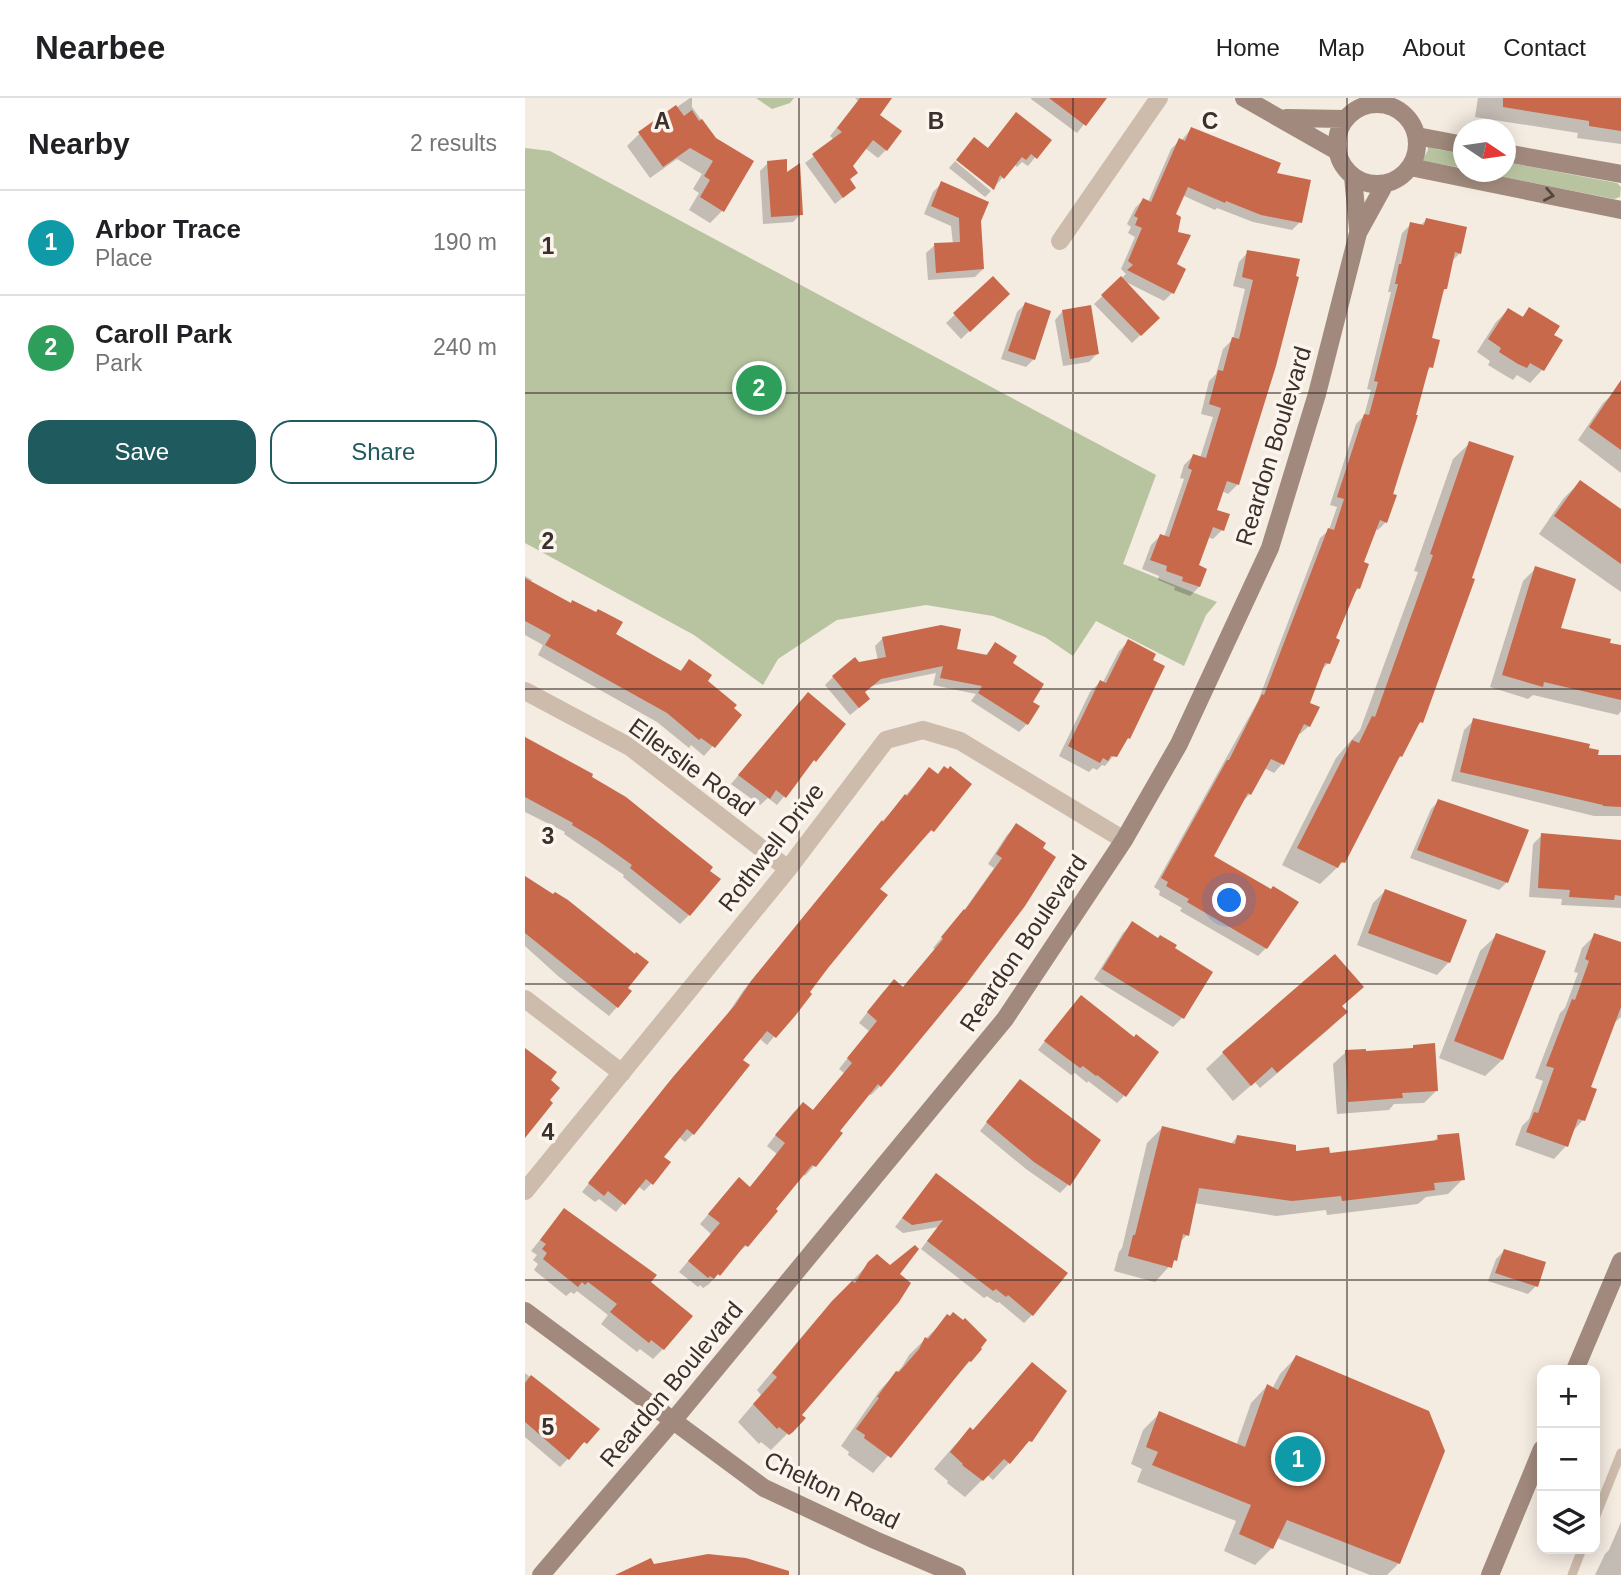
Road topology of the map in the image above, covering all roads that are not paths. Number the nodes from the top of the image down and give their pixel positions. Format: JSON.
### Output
{"nodes":[{"id":1,"x":1159,"y":98,"type":"edge"},
{"id":2,"x":1244,"y":98,"type":"edge"},
{"id":3,"x":1380,"y":101,"type":"edge"},
{"id":4,"x":1283,"y":118,"type":"junction"},
{"id":5,"x":1345,"y":119,"type":"junction"},
{"id":6,"x":1417,"y":136,"type":"junction"},
{"id":7,"x":1453,"y":143,"type":"edge"},
{"id":8,"x":1337,"y":151,"type":"junction"},
{"id":9,"x":1516,"y":155,"type":"edge"},
{"id":10,"x":1410,"y":167,"type":"junction"},
{"id":11,"x":1621,"y":174,"type":"edge"},
{"id":12,"x":1353,"y":177,"type":"junction"},
{"id":13,"x":1385,"y":184,"type":"junction"},
{"id":14,"x":1621,"y":210,"type":"edge"},
{"id":15,"x":1358,"y":233,"type":"junction"},
{"id":16,"x":1060,"y":241,"type":"dead end"},
{"id":17,"x":525,"y":691,"type":"edge"},
{"id":18,"x":1124,"y":840,"type":"junction"},
{"id":19,"x":788,"y":869,"type":"junction"},
{"id":20,"x":525,"y":999,"type":"edge"},
{"id":21,"x":622,"y":1073,"type":"junction"},
{"id":22,"x":525,"y":1191,"type":"edge"},
{"id":23,"x":1621,"y":1261,"type":"edge"},
{"id":24,"x":525,"y":1311,"type":"edge"},
{"id":25,"x":1577,"y":1365,"type":"edge"},
{"id":26,"x":672,"y":1422,"type":"junction"},
{"id":27,"x":1621,"y":1453,"type":"edge"},
{"id":28,"x":1537,"y":1461,"type":"edge"},
{"id":29,"x":1600,"y":1506,"type":"edge"},
{"id":30,"x":1580,"y":1554,"type":"edge"},
{"id":31,"x":541,"y":1575,"type":"edge"},
{"id":32,"x":957,"y":1575,"type":"edge"},
{"id":33,"x":1490,"y":1575,"type":"edge"},
{"id":34,"x":1572,"y":1575,"type":"edge"}],
"edges":[{"from":1,"to":16,"type":"street"},
{"from":2,"to":4,"type":"street"},
{"from":3,"to":5,"type":"street"},
{"from":3,"to":6,"type":"street"},
{"from":4,"to":5,"type":"street"},
{"from":4,"to":8,"type":"street"},
{"from":5,"to":8,"type":"street"},
{"from":6,"to":7,"type":"street"},
{"from":6,"to":10,"type":"street"},
{"from":8,"to":12,"type":"street"},
{"from":9,"to":11,"type":"street"},
{"from":10,"to":13,"type":"street"},
{"from":10,"to":14,"type":"street","one_way":true},
{"from":12,"to":13,"type":"street"},
{"from":12,"to":15,"type":"street","name":"Reardon Boulevard"},
{"from":13,"to":15,"type":"street","name":"Reardon Boulevard"},
{"from":15,"to":18,"type":"street","name":"Reardon Boulevard"},
{"from":17,"to":19,"type":"street","name":"Ellerslie Road"},
{"from":18,"to":19,"type":"street","name":"Rothwell Drive"},
{"from":18,"to":26,"type":"street","name":"Reardon Boulevard"},
{"from":19,"to":21,"type":"street","name":"Rothwell Drive"},
{"from":20,"to":21,"type":"street"},
{"from":21,"to":22,"type":"street","name":"Rothwell Drive"},
{"from":23,"to":25,"type":"street"},
{"from":24,"to":26,"type":"street","name":"Chelton Road"},
{"from":26,"to":31,"type":"street","name":"Reardon Boulevard"},
{"from":26,"to":32,"type":"street","name":"Chelton Road"},
{"from":27,"to":29,"type":"lane"},
{"from":28,"to":33,"type":"street"},
{"from":30,"to":34,"type":"lane"}]}
